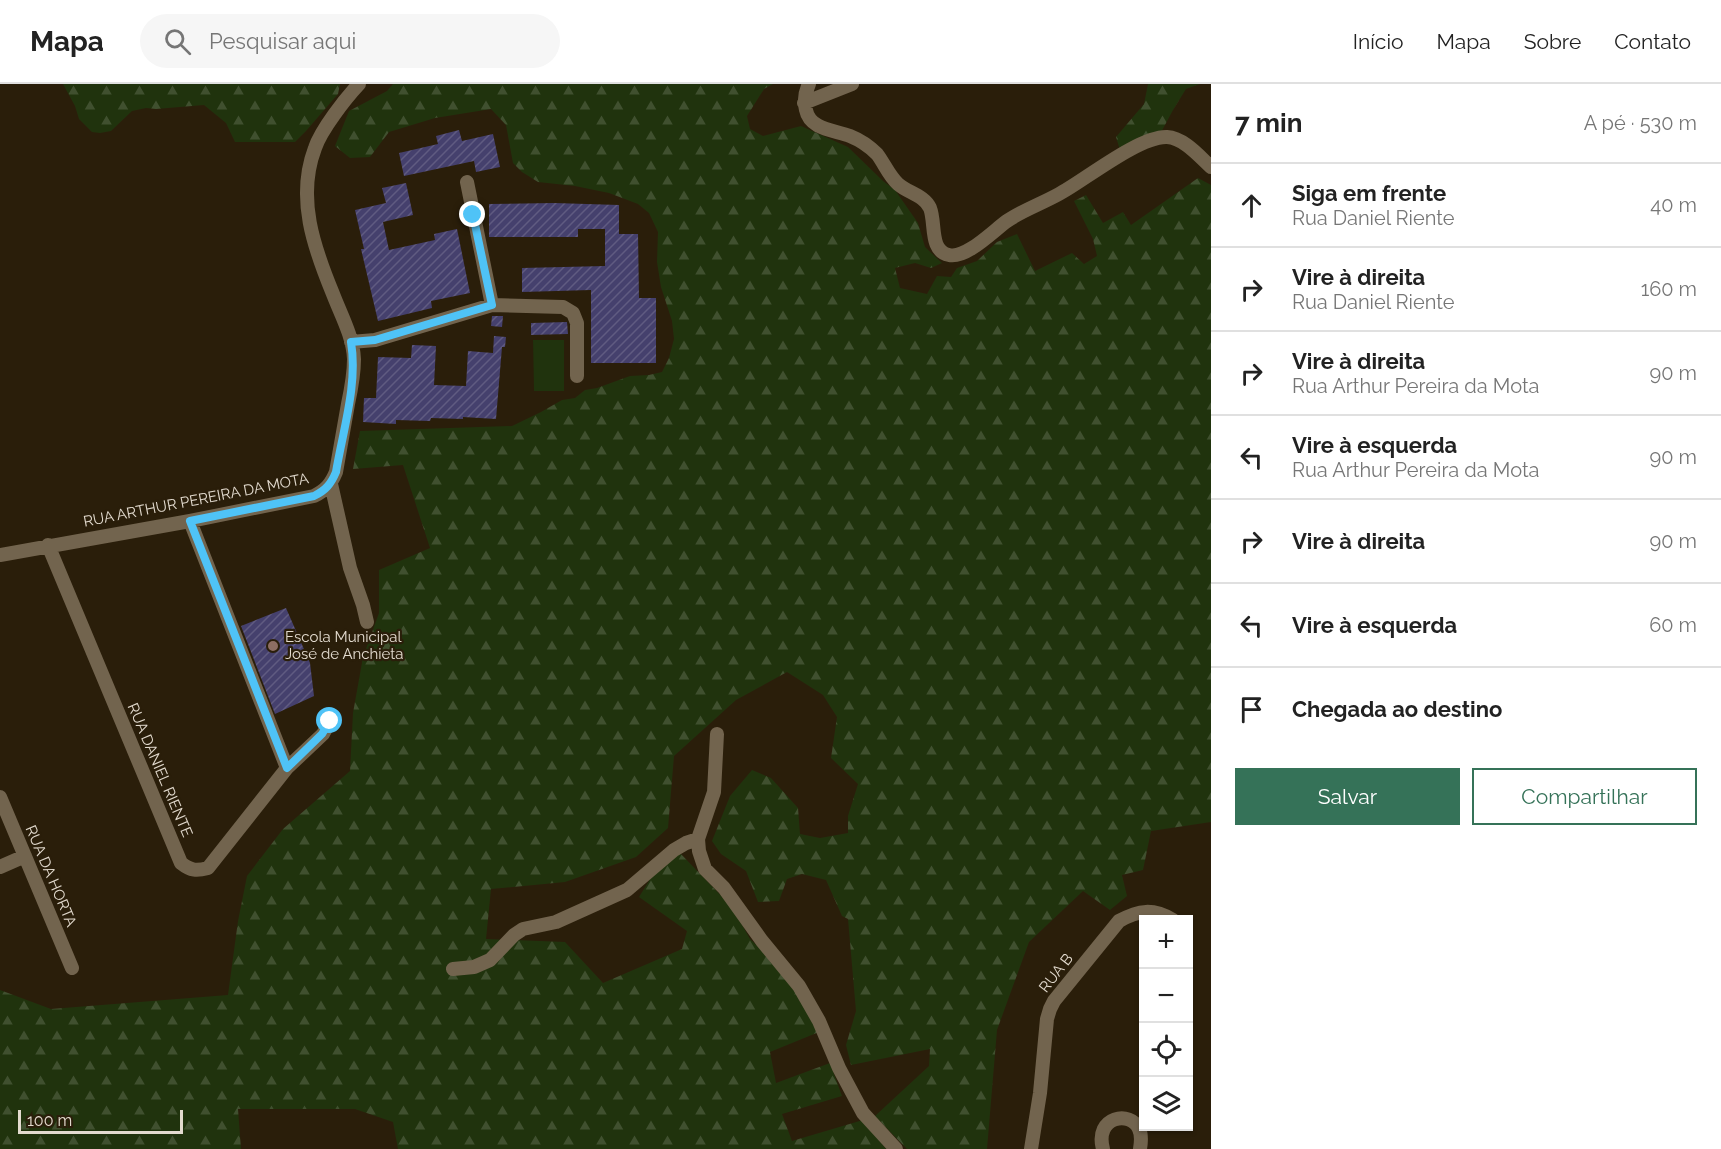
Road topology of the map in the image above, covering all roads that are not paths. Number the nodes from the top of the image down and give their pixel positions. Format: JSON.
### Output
{"nodes":[{"id":1,"x":359,"y":84,"type":"edge"},
{"id":2,"x":809,"y":84,"type":"edge"},
{"id":3,"x":852,"y":84,"type":"edge"},
{"id":4,"x":804,"y":104,"type":"junction"},
{"id":5,"x":1211,"y":167,"type":"edge"},
{"id":6,"x":467,"y":182,"type":"dead end"},
{"id":7,"x":492,"y":305,"type":"junction"},
{"id":8,"x":351,"y":342,"type":"junction"},
{"id":9,"x":577,"y":376,"type":"dead end"},
{"id":10,"x":331,"y":484,"type":"junction"},
{"id":11,"x":190,"y":521,"type":"junction"},
{"id":12,"x":48,"y":545,"type":"junction"},
{"id":13,"x":0,"y":555,"type":"edge"},
{"id":14,"x":367,"y":622,"type":"dead end"},
{"id":15,"x":330,"y":721,"type":"dead end"},
{"id":16,"x":717,"y":734,"type":"dead end"},
{"id":17,"x":287,"y":768,"type":"junction"},
{"id":18,"x":0,"y":797,"type":"edge"},
{"id":19,"x":698,"y":839,"type":"junction"},
{"id":20,"x":25,"y":856,"type":"junction"},
{"id":21,"x":0,"y":867,"type":"edge"},
{"id":22,"x":1165,"y":915,"type":"edge"},
{"id":23,"x":72,"y":968,"type":"dead end"},
{"id":24,"x":453,"y":969,"type":"dead end"},
{"id":25,"x":896,"y":1149,"type":"edge"},
{"id":26,"x":1031,"y":1149,"type":"edge"},
{"id":27,"x":1104,"y":1149,"type":"edge"},
{"id":28,"x":1140,"y":1149,"type":"edge"}],
"edges":[{"from":1,"to":8,"type":"street","name":"RUA ARTHUR PEREIRA DA MOTA"},
{"from":2,"to":4,"type":"street"},
{"from":3,"to":4,"type":"street"},
{"from":4,"to":5,"type":"street"},
{"from":6,"to":7,"type":"street"},
{"from":7,"to":8,"type":"street"},
{"from":7,"to":9,"type":"street"},
{"from":8,"to":10,"type":"street","name":"RUA ARTHUR PEREIRA DA MOTA"},
{"from":10,"to":11,"type":"street","name":"RUA ARTHUR PEREIRA DA MOTA"},
{"from":10,"to":14,"type":"street"},
{"from":11,"to":12,"type":"street","name":"RUA ARTHUR PEREIRA DA MOTA"},
{"from":11,"to":17,"type":"street"},
{"from":12,"to":13,"type":"street","name":"RUA ARTHUR PEREIRA DA MOTA"},
{"from":12,"to":17,"type":"street","name":"RUA DANIEL RIENTE"},
{"from":15,"to":17,"type":"street","name":"RUA DANIEL RIENTE"},
{"from":16,"to":19,"type":"street"},
{"from":18,"to":20,"type":"street","name":"RUA DA HORTA"},
{"from":19,"to":24,"type":"street"},
{"from":19,"to":25,"type":"street"},
{"from":20,"to":21,"type":"street"},
{"from":20,"to":23,"type":"street","name":"RUA DA HORTA"},
{"from":22,"to":26,"type":"street","name":"RUA B"},
{"from":27,"to":28,"type":"street"}]}
